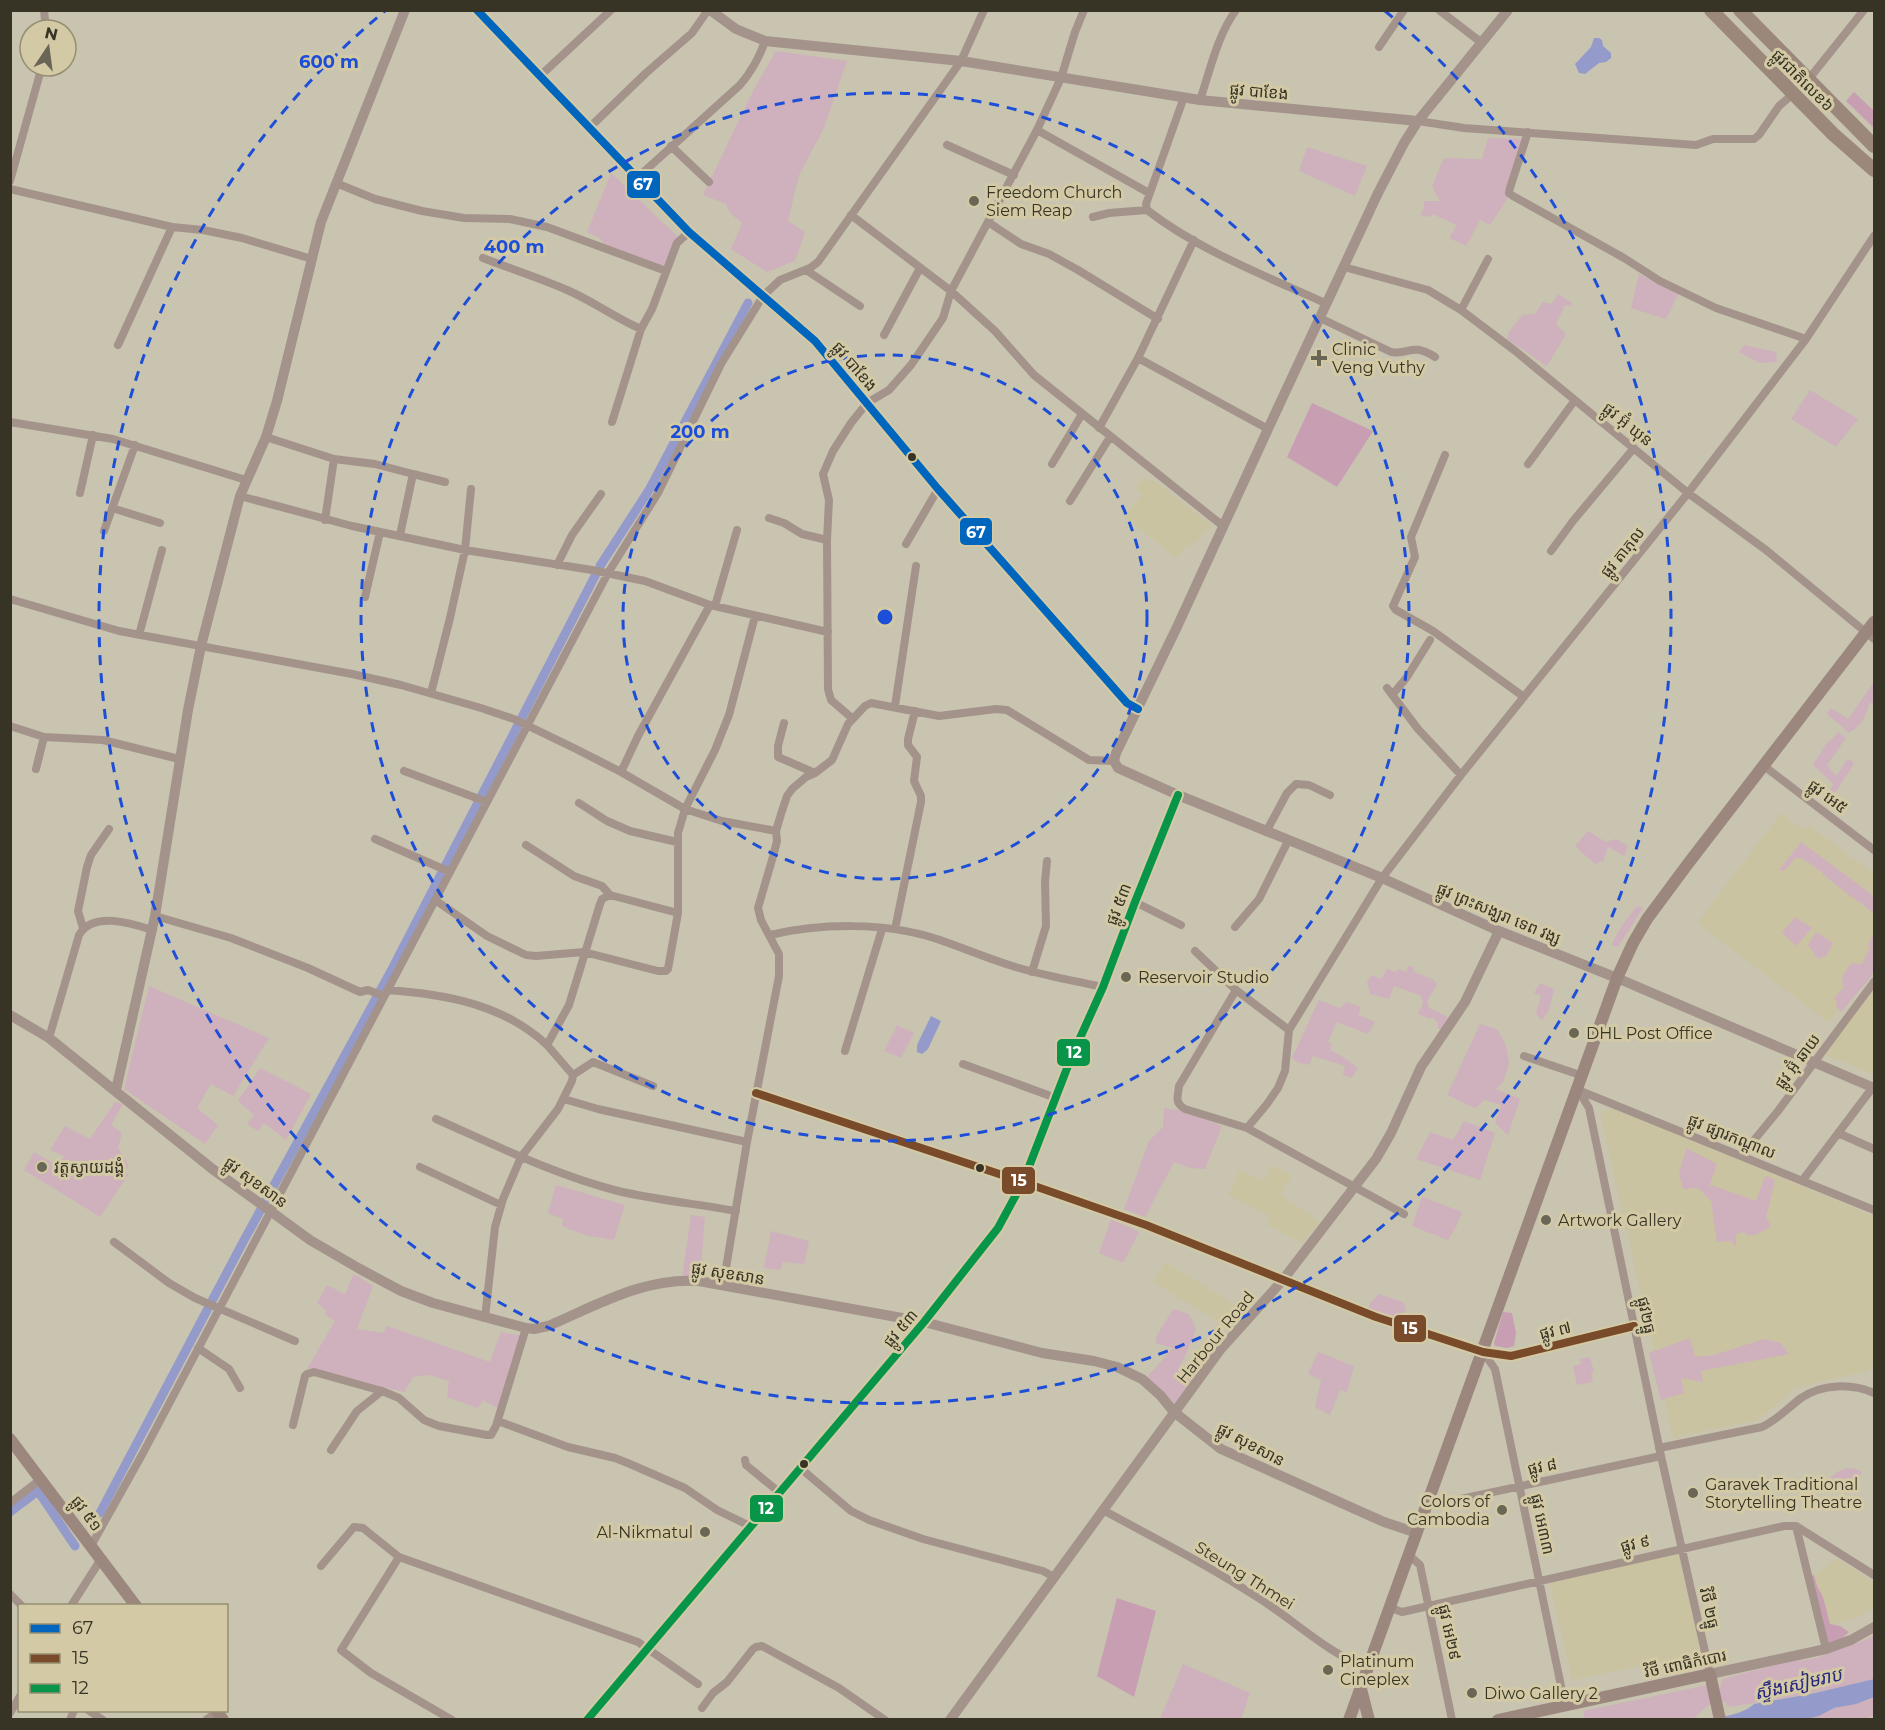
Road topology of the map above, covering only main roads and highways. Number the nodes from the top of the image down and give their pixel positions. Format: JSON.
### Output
{"nodes":[{"id":1,"x":1711,"y":10,"type":"edge"},
{"id":2,"x":1740,"y":10,"type":"edge"},
{"id":3,"x":1875,"y":146,"type":"edge"},
{"id":4,"x":1875,"y":170,"type":"edge"},
{"id":5,"x":1872,"y":631,"type":"edge"},
{"id":6,"x":10,"y":1439,"type":"edge"},
{"id":7,"x":135,"y":1604,"type":"edge"},
{"id":8,"x":1361,"y":1689,"type":"junction"},
{"id":9,"x":1349,"y":1719,"type":"edge"},
{"id":10,"x":1369,"y":1719,"type":"edge"},
{"id":11,"x":1498,"y":1719,"type":"edge"},
{"id":12,"x":1720,"y":1719,"type":"edge"}],
"edges":[{"from":1,"to":4,"type":"main road","name":"ផ្លូវជាតិលេខ៦"},
{"from":2,"to":3,"type":"main road","name":"ផ្លូវជាតិលេខ៦"},
{"from":5,"to":8,"type":"main road"},
{"from":6,"to":7,"type":"main road","name":"ផ្លូវ ៥១"},
{"from":8,"to":9,"type":"main road"},
{"from":8,"to":10,"type":"main road"},
{"from":11,"to":12,"type":"main road","name":"វិថី ពោធិកំបោរ"}]}
